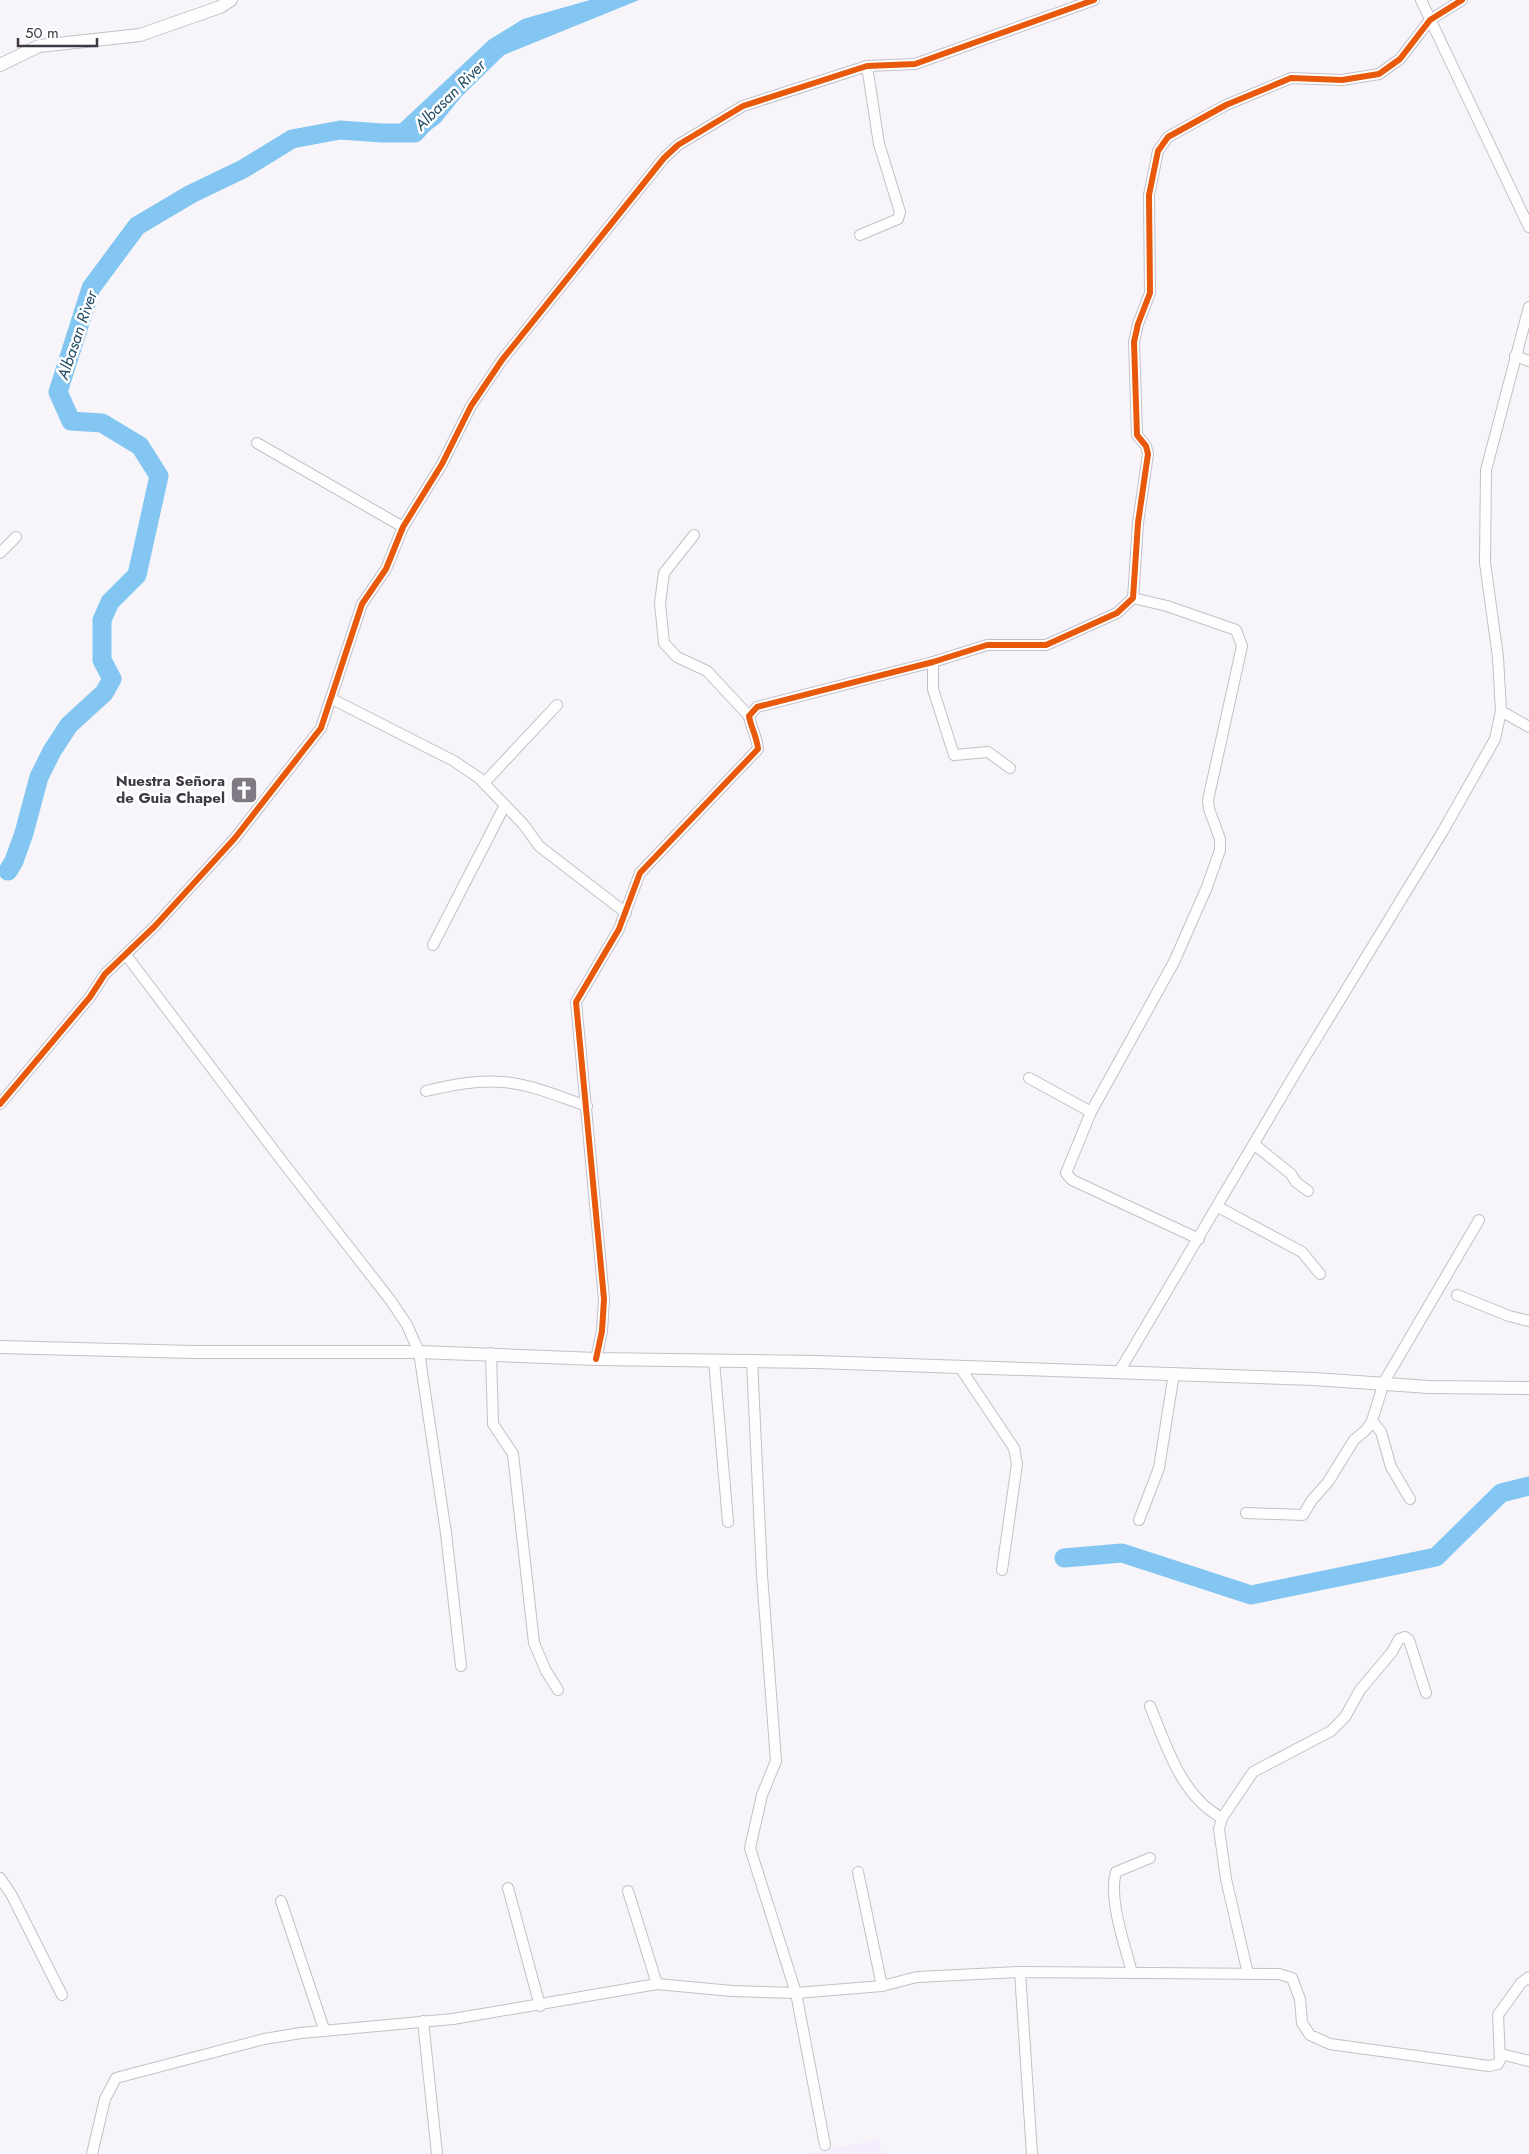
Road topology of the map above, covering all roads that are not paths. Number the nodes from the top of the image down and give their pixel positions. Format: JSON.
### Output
{"nodes":[{"id":1,"x":231,"y":0,"type":"edge"},
{"id":2,"x":1094,"y":0,"type":"edge"},
{"id":3,"x":1421,"y":0,"type":"edge"},
{"id":4,"x":1462,"y":0,"type":"edge"},
{"id":5,"x":1430,"y":20,"type":"junction"},
{"id":6,"x":0,"y":65,"type":"edge"},
{"id":7,"x":867,"y":66,"type":"junction"},
{"id":8,"x":1529,"y":227,"type":"edge"},
{"id":9,"x":860,"y":236,"type":"dead end"},
{"id":10,"x":1529,"y":306,"type":"edge"},
{"id":11,"x":1515,"y":356,"type":"junction"},
{"id":12,"x":1529,"y":361,"type":"edge"},
{"id":13,"x":257,"y":443,"type":"dead end"},
{"id":14,"x":403,"y":527,"type":"junction"},
{"id":15,"x":694,"y":534,"type":"dead end"},
{"id":16,"x":16,"y":537,"type":"dead end"},
{"id":17,"x":0,"y":553,"type":"edge"},
{"id":18,"x":1133,"y":598,"type":"junction"},
{"id":19,"x":933,"y":662,"type":"junction"},
{"id":20,"x":332,"y":698,"type":"junction"},
{"id":21,"x":557,"y":705,"type":"dead end"},
{"id":22,"x":1501,"y":710,"type":"junction"},
{"id":23,"x":749,"y":716,"type":"junction"},
{"id":24,"x":1529,"y":727,"type":"edge"},
{"id":25,"x":1010,"y":768,"type":"dead end"},
{"id":26,"x":484,"y":784,"type":"junction"},
{"id":27,"x":505,"y":805,"type":"junction"},
{"id":28,"x":626,"y":913,"type":"junction"},
{"id":29,"x":433,"y":945,"type":"dead end"},
{"id":30,"x":126,"y":955,"type":"junction"},
{"id":31,"x":1029,"y":1078,"type":"dead end"},
{"id":32,"x":426,"y":1091,"type":"dead end"},
{"id":33,"x":0,"y":1104,"type":"edge"},
{"id":34,"x":587,"y":1106,"type":"junction"},
{"id":35,"x":1091,"y":1112,"type":"junction"},
{"id":36,"x":1255,"y":1145,"type":"junction"},
{"id":37,"x":1308,"y":1191,"type":"dead end"},
{"id":38,"x":1218,"y":1207,"type":"junction"},
{"id":39,"x":1479,"y":1220,"type":"dead end"},
{"id":40,"x":1199,"y":1239,"type":"junction"},
{"id":41,"x":1320,"y":1274,"type":"dead end"},
{"id":42,"x":1457,"y":1295,"type":"dead end"},
{"id":43,"x":1529,"y":1321,"type":"edge"},
{"id":44,"x":0,"y":1347,"type":"edge"},
{"id":45,"x":419,"y":1352,"type":"junction"},
{"id":46,"x":491,"y":1353,"type":"junction"},
{"id":47,"x":596,"y":1359,"type":"junction"},
{"id":48,"x":752,"y":1360,"type":"junction"},
{"id":49,"x":714,"y":1361,"type":"junction"},
{"id":50,"x":959,"y":1366,"type":"junction"},
{"id":51,"x":1119,"y":1372,"type":"junction"},
{"id":52,"x":1174,"y":1374,"type":"junction"},
{"id":53,"x":1384,"y":1382,"type":"junction"},
{"id":54,"x":1529,"y":1388,"type":"edge"},
{"id":55,"x":1372,"y":1420,"type":"junction"},
{"id":56,"x":1410,"y":1498,"type":"dead end"},
{"id":57,"x":1246,"y":1513,"type":"dead end"},
{"id":58,"x":1139,"y":1520,"type":"dead end"},
{"id":59,"x":728,"y":1522,"type":"dead end"},
{"id":60,"x":1002,"y":1570,"type":"dead end"},
{"id":61,"x":461,"y":1666,"type":"dead end"},
{"id":62,"x":558,"y":1690,"type":"dead end"},
{"id":63,"x":1426,"y":1693,"type":"dead end"},
{"id":64,"x":1150,"y":1706,"type":"dead end"},
{"id":65,"x":1222,"y":1818,"type":"junction"},
{"id":66,"x":1150,"y":1858,"type":"dead end"},
{"id":67,"x":858,"y":1872,"type":"dead end"},
{"id":68,"x":0,"y":1878,"type":"edge"},
{"id":69,"x":508,"y":1888,"type":"dead end"},
{"id":70,"x":628,"y":1891,"type":"dead end"},
{"id":71,"x":281,"y":1901,"type":"dead end"},
{"id":72,"x":1020,"y":1972,"type":"junction"},
{"id":73,"x":1132,"y":1973,"type":"junction"},
{"id":74,"x":1248,"y":1974,"type":"junction"},
{"id":75,"x":1529,"y":1977,"type":"edge"},
{"id":76,"x":657,"y":1984,"type":"junction"},
{"id":77,"x":882,"y":1986,"type":"junction"},
{"id":78,"x":796,"y":1993,"type":"junction"},
{"id":79,"x":62,"y":1994,"type":"dead end"},
{"id":80,"x":540,"y":2006,"type":"junction"},
{"id":81,"x":423,"y":2021,"type":"junction"},
{"id":82,"x":324,"y":2029,"type":"junction"},
{"id":83,"x":1501,"y":2054,"type":"junction"},
{"id":84,"x":1529,"y":2061,"type":"edge"},
{"id":85,"x":825,"y":2145,"type":"dead end"},
{"id":86,"x":92,"y":2154,"type":"edge"},
{"id":87,"x":437,"y":2154,"type":"edge"},
{"id":88,"x":1032,"y":2154,"type":"edge"}],
"edges":[{"from":1,"to":6,"type":"street"},
{"from":2,"to":7,"type":"street"},
{"from":3,"to":5,"type":"street"},
{"from":4,"to":5,"type":"street"},
{"from":5,"to":8,"type":"street"},
{"from":5,"to":18,"type":"street"},
{"from":7,"to":9,"type":"street"},
{"from":7,"to":14,"type":"street"},
{"from":10,"to":11,"type":"street"},
{"from":11,"to":12,"type":"street"},
{"from":11,"to":22,"type":"street"},
{"from":13,"to":14,"type":"street"},
{"from":14,"to":20,"type":"street"},
{"from":15,"to":23,"type":"street"},
{"from":16,"to":17,"type":"street"},
{"from":18,"to":19,"type":"street"},
{"from":18,"to":35,"type":"street"},
{"from":19,"to":23,"type":"street"},
{"from":19,"to":25,"type":"street"},
{"from":20,"to":26,"type":"street"},
{"from":20,"to":30,"type":"street"},
{"from":21,"to":26,"type":"street"},
{"from":22,"to":24,"type":"street"},
{"from":22,"to":36,"type":"street"},
{"from":23,"to":28,"type":"street"},
{"from":26,"to":27,"type":"street"},
{"from":27,"to":28,"type":"street"},
{"from":27,"to":29,"type":"street"},
{"from":28,"to":34,"type":"street"},
{"from":30,"to":33,"type":"street"},
{"from":30,"to":45,"type":"street"},
{"from":31,"to":35,"type":"street"},
{"from":32,"to":34,"type":"street"},
{"from":34,"to":47,"type":"street"},
{"from":35,"to":40,"type":"street"},
{"from":36,"to":37,"type":"street"},
{"from":36,"to":38,"type":"street"},
{"from":38,"to":40,"type":"street"},
{"from":38,"to":41,"type":"street"},
{"from":39,"to":53,"type":"street"},
{"from":40,"to":51,"type":"street"},
{"from":42,"to":43,"type":"street"},
{"from":44,"to":45,"type":"street"},
{"from":45,"to":46,"type":"street"},
{"from":45,"to":61,"type":"street"},
{"from":46,"to":47,"type":"street"},
{"from":46,"to":62,"type":"street"},
{"from":47,"to":49,"type":"street"},
{"from":48,"to":49,"type":"street"},
{"from":48,"to":50,"type":"street"},
{"from":48,"to":78,"type":"street"},
{"from":49,"to":59,"type":"street"},
{"from":50,"to":51,"type":"street"},
{"from":50,"to":60,"type":"street"},
{"from":51,"to":52,"type":"street"},
{"from":52,"to":53,"type":"street"},
{"from":52,"to":58,"type":"street"},
{"from":53,"to":54,"type":"street"},
{"from":53,"to":55,"type":"street"},
{"from":55,"to":56,"type":"street"},
{"from":55,"to":57,"type":"street"},
{"from":63,"to":65,"type":"street"},
{"from":64,"to":65,"type":"street"},
{"from":65,"to":74,"type":"street"},
{"from":66,"to":73,"type":"street"},
{"from":67,"to":77,"type":"street"},
{"from":68,"to":79,"type":"street"},
{"from":69,"to":80,"type":"street"},
{"from":70,"to":76,"type":"street"},
{"from":71,"to":82,"type":"street"},
{"from":72,"to":73,"type":"street"},
{"from":72,"to":77,"type":"street"},
{"from":72,"to":88,"type":"street"},
{"from":73,"to":74,"type":"street"},
{"from":74,"to":83,"type":"street"},
{"from":75,"to":83,"type":"street"},
{"from":76,"to":78,"type":"street"},
{"from":76,"to":80,"type":"street"},
{"from":77,"to":78,"type":"street"},
{"from":78,"to":85,"type":"street"},
{"from":80,"to":81,"type":"street"},
{"from":81,"to":82,"type":"street"},
{"from":81,"to":87,"type":"street"},
{"from":82,"to":86,"type":"street"},
{"from":83,"to":84,"type":"street"}]}
